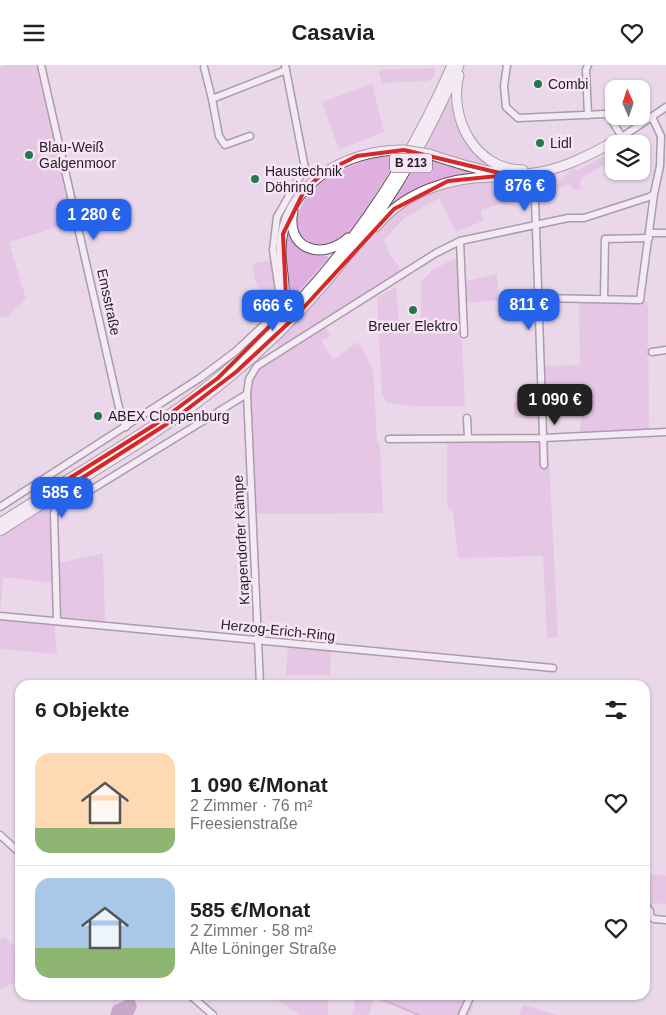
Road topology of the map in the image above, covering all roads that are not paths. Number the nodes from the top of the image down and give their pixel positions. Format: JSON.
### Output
{"nodes":[{"id":1,"x":41,"y":65,"type":"edge"},
{"id":2,"x":452,"y":65,"type":"edge"},
{"id":3,"x":460,"y":65,"type":"edge"},
{"id":4,"x":507,"y":65,"type":"edge"},
{"id":5,"x":588,"y":65,"type":"edge"},
{"id":6,"x":204,"y":67,"type":"dead end"},
{"id":7,"x":285,"y":67,"type":"edge"},
{"id":8,"x":212,"y":99,"type":"junction"},
{"id":9,"x":666,"y":107,"type":"edge"},
{"id":10,"x":588,"y":115,"type":"junction"},
{"id":11,"x":652,"y":117,"type":"junction"},
{"id":12,"x":621,"y":135,"type":"edge"},
{"id":13,"x":625,"y":135,"type":"edge"},
{"id":14,"x":250,"y":136,"type":"dead end"},
{"id":15,"x":605,"y":146,"type":"edge"},
{"id":16,"x":573,"y":162,"type":"junction"},
{"id":17,"x":663,"y":166,"type":"edge"},
{"id":18,"x":508,"y":175,"type":"junction"},
{"id":19,"x":654,"y":194,"type":"junction"},
{"id":20,"x":535,"y":199,"type":"dead end"},
{"id":21,"x":295,"y":203,"type":"junction"},
{"id":22,"x":366,"y":220,"type":"junction"},
{"id":23,"x":536,"y":224,"type":"junction"},
{"id":24,"x":666,"y":233,"type":"edge"},
{"id":25,"x":649,"y":235,"type":"junction"},
{"id":26,"x":460,"y":241,"type":"junction"},
{"id":27,"x":350,"y":254,"type":"junction"},
{"id":28,"x":539,"y":298,"type":"junction"},
{"id":29,"x":604,"y":299,"type":"junction"},
{"id":30,"x":464,"y":334,"type":"dead end"},
{"id":31,"x":666,"y":350,"type":"edge"},
{"id":32,"x":652,"y":351,"type":"dead end"},
{"id":33,"x":236,"y":363,"type":"junction"},
{"id":34,"x":247,"y":394,"type":"junction"},
{"id":35,"x":467,"y":418,"type":"dead end"},
{"id":36,"x":126,"y":427,"type":"junction"},
{"id":37,"x":666,"y":432,"type":"edge"},
{"id":38,"x":543,"y":437,"type":"junction"},
{"id":39,"x":468,"y":438,"type":"junction"},
{"id":40,"x":389,"y":439,"type":"dead end"},
{"id":41,"x":544,"y":465,"type":"dead end"},
{"id":42,"x":40,"y":482,"type":"junction"},
{"id":43,"x":52,"y":493,"type":"junction"},
{"id":44,"x":43,"y":500,"type":"junction"},
{"id":45,"x":0,"y":507,"type":"edge"},
{"id":46,"x":56,"y":509,"type":"junction"},
{"id":47,"x":0,"y":523,"type":"edge"},
{"id":48,"x":0,"y":531,"type":"edge"},
{"id":49,"x":0,"y":616,"type":"edge"},
{"id":50,"x":57,"y":621,"type":"junction"},
{"id":51,"x":259,"y":640,"type":"junction"},
{"id":52,"x":553,"y":667,"type":"dead end"},
{"id":53,"x":260,"y":680,"type":"edge"},
{"id":54,"x":0,"y":835,"type":"edge"},
{"id":55,"x":15,"y":848,"type":"edge"},
{"id":56,"x":650,"y":917,"type":"edge"},
{"id":57,"x":666,"y":920,"type":"edge"},
{"id":58,"x":196,"y":1000,"type":"edge"},
{"id":59,"x":469,"y":1000,"type":"edge"},
{"id":60,"x":213,"y":1015,"type":"edge"},
{"id":61,"x":462,"y":1015,"type":"edge"}],
"edges":[{"from":1,"to":36,"type":"street","name":"Emsstraße"},
{"from":2,"to":22,"type":"highway","number":"B 213"},
{"from":3,"to":16,"type":"highway","number":"B 213"},
{"from":3,"to":27,"type":"highway","number":"B 213"},
{"from":4,"to":10,"type":"street"},
{"from":5,"to":10,"type":"street"},
{"from":6,"to":8,"type":"street"},
{"from":7,"to":8,"type":"street"},
{"from":7,"to":36,"type":"street"},
{"from":8,"to":14,"type":"street"},
{"from":9,"to":11,"type":"street"},
{"from":10,"to":12,"type":"street"},
{"from":11,"to":13,"type":"street"},
{"from":11,"to":17,"type":"street"},
{"from":15,"to":16,"type":"highway"},
{"from":16,"to":18,"type":"highway","number":"B 213"},
{"from":17,"to":19,"type":"street"},
{"from":18,"to":21,"type":"highway","number":"B 213","bridge":true},
{"from":18,"to":27,"type":"highway"},
{"from":19,"to":23,"type":"street","name":"Krapendorfer Kämpe"},
{"from":19,"to":25,"type":"street"},
{"from":20,"to":23,"type":"street"},
{"from":21,"to":22,"type":"highway"},
{"from":21,"to":33,"type":"highway","number":"B 213"},
{"from":22,"to":33,"type":"highway","number":"B 213"},
{"from":23,"to":26,"type":"street","name":"Krapendorfer Kämpe"},
{"from":23,"to":28,"type":"street"},
{"from":24,"to":25,"type":"street"},
{"from":25,"to":29,"type":"street"},
{"from":25,"to":29,"type":"street"},
{"from":26,"to":30,"type":"street"},
{"from":26,"to":34,"type":"street","name":"Krapendorfer Kämpe"},
{"from":27,"to":43,"type":"highway","number":"B 213"},
{"from":28,"to":29,"type":"street"},
{"from":28,"to":38,"type":"street"},
{"from":31,"to":32,"type":"street"},
{"from":33,"to":43,"type":"highway","number":"B 213"},
{"from":34,"to":46,"type":"street"},
{"from":34,"to":51,"type":"street","name":"Krapendorfer Kämpe"},
{"from":35,"to":39,"type":"street"},
{"from":36,"to":42,"type":"street"},
{"from":37,"to":38,"type":"street"},
{"from":38,"to":39,"type":"street"},
{"from":38,"to":41,"type":"street"},
{"from":39,"to":40,"type":"street"},
{"from":42,"to":45,"type":"street"},
{"from":42,"to":46,"type":"street"},
{"from":43,"to":44,"type":"highway","number":"B 213","bridge":true},
{"from":44,"to":47,"type":"highway","number":"B 213"},
{"from":44,"to":48,"type":"highway","number":"B 213"},
{"from":46,"to":50,"type":"street"},
{"from":49,"to":50,"type":"street","name":"Herzog-Erich-Ring"},
{"from":50,"to":51,"type":"street","name":"Herzog-Erich-Ring"},
{"from":51,"to":52,"type":"street","name":"Herzog-Erich-Ring"},
{"from":51,"to":53,"type":"street","name":"Krapendorfer Kämpe"},
{"from":54,"to":55,"type":"street"},
{"from":56,"to":57,"type":"street"},
{"from":58,"to":60,"type":"street"},
{"from":59,"to":61,"type":"street"}]}
